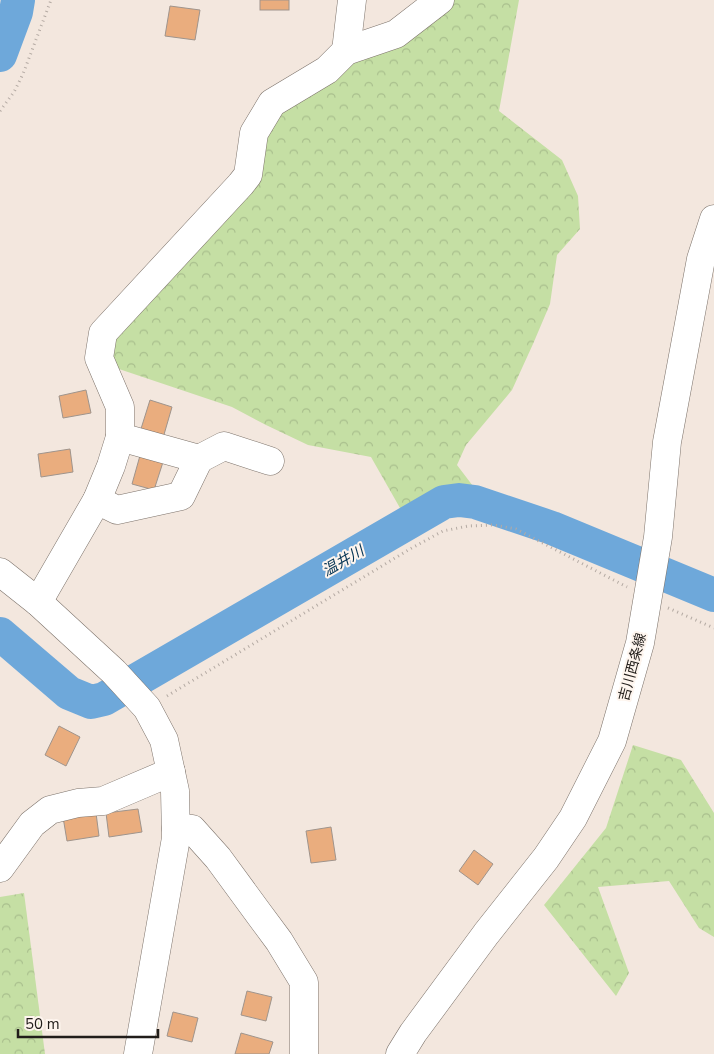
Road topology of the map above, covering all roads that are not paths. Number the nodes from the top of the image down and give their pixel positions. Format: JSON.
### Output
{"nodes":[{"id":1,"x":352,"y":0,"type":"edge"},
{"id":2,"x":440,"y":0,"type":"edge"},
{"id":3,"x":346,"y":51,"type":"junction"},
{"id":4,"x":714,"y":218,"type":"edge"},
{"id":5,"x":120,"y":437,"type":"junction"},
{"id":6,"x":198,"y":459,"type":"junction"},
{"id":7,"x":270,"y":462,"type":"dead end"},
{"id":8,"x":97,"y":500,"type":"junction"},
{"id":9,"x":0,"y":572,"type":"edge"},
{"id":10,"x":38,"y":602,"type":"junction"},
{"id":11,"x":171,"y":772,"type":"junction"},
{"id":12,"x":176,"y":828,"type":"junction"},
{"id":13,"x":0,"y":868,"type":"edge"},
{"id":14,"x":138,"y":1054,"type":"edge"},
{"id":15,"x":304,"y":1054,"type":"edge"},
{"id":16,"x":400,"y":1054,"type":"edge"}],
"edges":[{"from":1,"to":3,"type":"street"},
{"from":2,"to":3,"type":"street"},
{"from":3,"to":5,"type":"street"},
{"from":4,"to":16,"type":"street","name":"吉川西条線"},
{"from":5,"to":6,"type":"street"},
{"from":5,"to":8,"type":"street"},
{"from":6,"to":7,"type":"street"},
{"from":6,"to":8,"type":"street"},
{"from":8,"to":10,"type":"street"},
{"from":9,"to":10,"type":"street"},
{"from":10,"to":11,"type":"street"},
{"from":11,"to":12,"type":"street"},
{"from":11,"to":13,"type":"street"},
{"from":12,"to":14,"type":"street"},
{"from":12,"to":15,"type":"street"}]}
